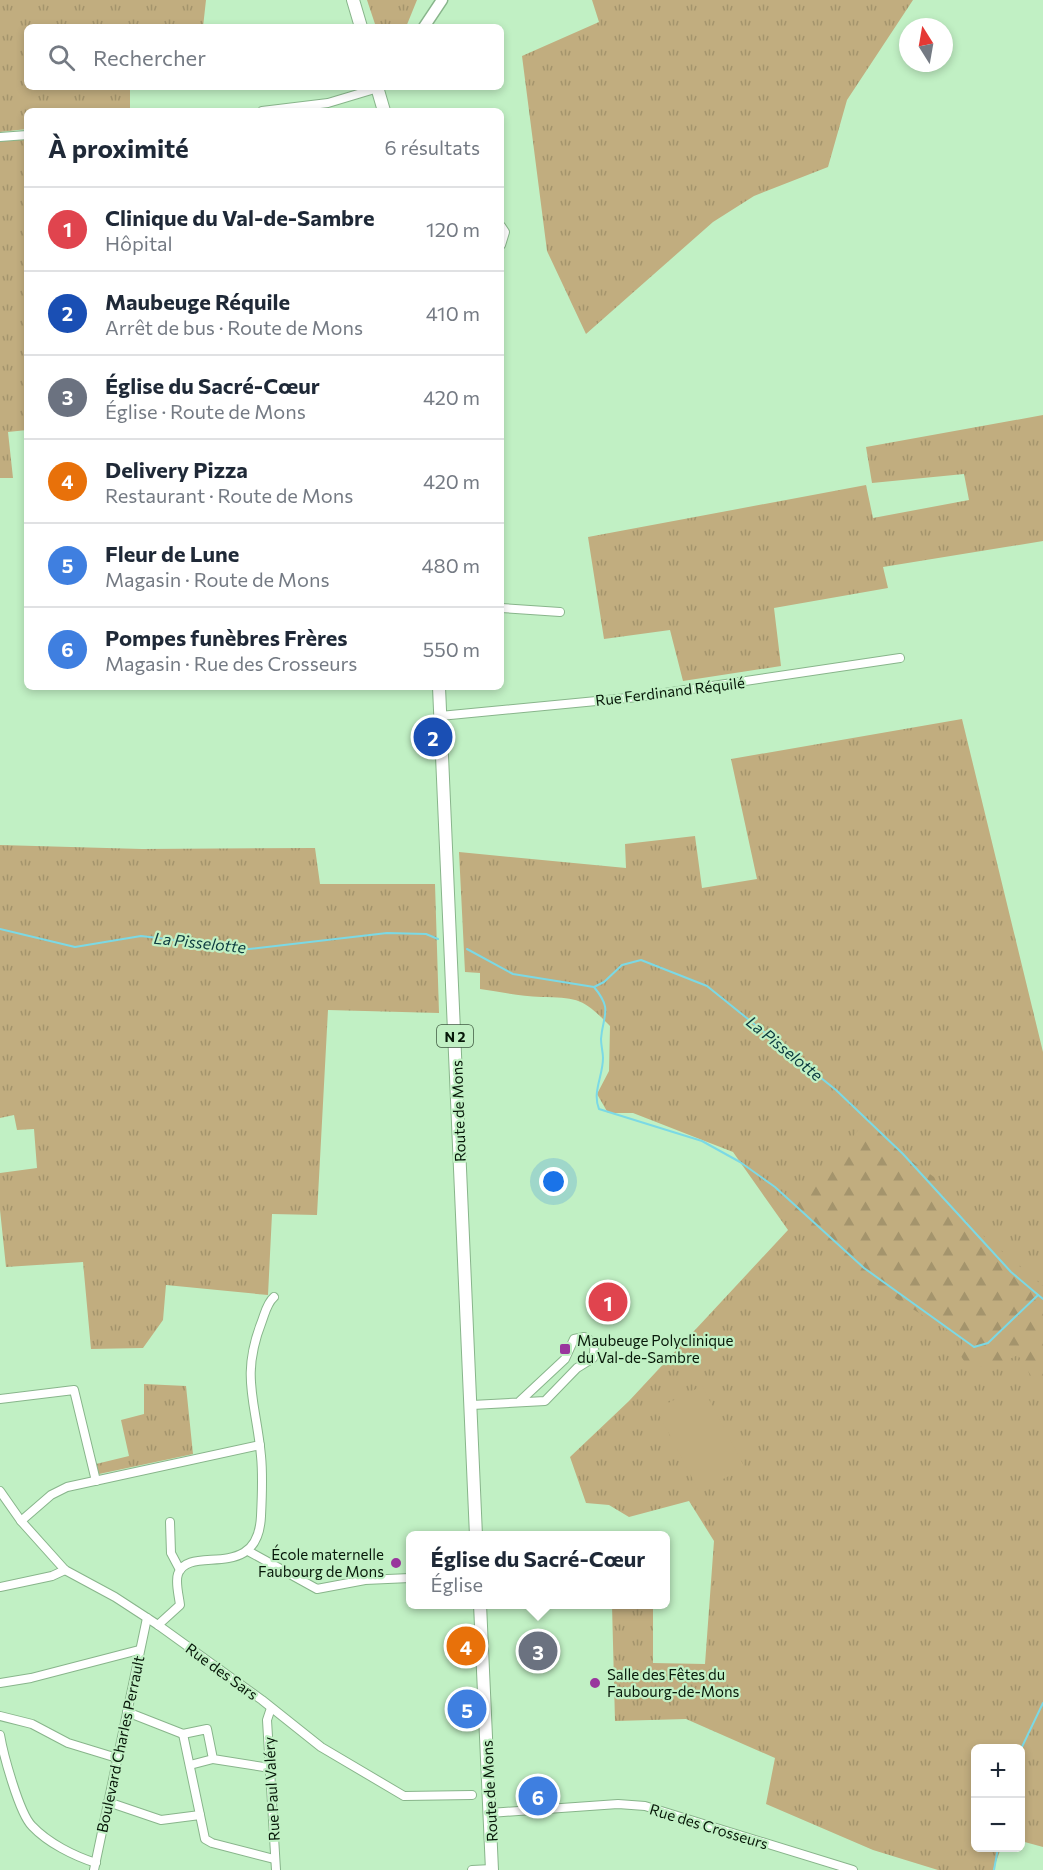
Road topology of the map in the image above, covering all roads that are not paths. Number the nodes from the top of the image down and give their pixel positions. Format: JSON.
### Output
{"nodes":[{"id":1,"x":353,"y":0,"type":"edge"},
{"id":2,"x":442,"y":0,"type":"edge"},
{"id":3,"x":360,"y":24,"type":"edge"},
{"id":4,"x":426,"y":24,"type":"edge"},
{"id":5,"x":371,"y":90,"type":"edge"},
{"id":6,"x":379,"y":90,"type":"edge"},
{"id":7,"x":287,"y":108,"type":"edge"},
{"id":8,"x":383,"y":108,"type":"edge"},
{"id":9,"x":24,"y":135,"type":"edge"},
{"id":10,"x":0,"y":137,"type":"edge"},
{"id":11,"x":504,"y":608,"type":"edge"},
{"id":12,"x":560,"y":612,"type":"dead end"},
{"id":13,"x":900,"y":658,"type":"dead end"},
{"id":14,"x":439,"y":690,"type":"edge"},
{"id":15,"x":440,"y":716,"type":"junction"},
{"id":16,"x":274,"y":1297,"type":"dead end"},
{"id":17,"x":570,"y":1353,"type":"junction"},
{"id":18,"x":584,"y":1364,"type":"junction"},
{"id":19,"x":470,"y":1384,"type":"junction"},
{"id":20,"x":0,"y":1399,"type":"edge"},
{"id":21,"x":520,"y":1401,"type":"junction"},
{"id":22,"x":490,"y":1402,"type":"junction"},
{"id":23,"x":472,"y":1405,"type":"junction"},
{"id":24,"x":260,"y":1445,"type":"junction"},
{"id":25,"x":96,"y":1481,"type":"junction"},
{"id":26,"x":0,"y":1491,"type":"edge"},
{"id":27,"x":21,"y":1521,"type":"junction"},
{"id":28,"x":170,"y":1522,"type":"dead end"},
{"id":29,"x":476,"y":1531,"type":"edge"},
{"id":30,"x":248,"y":1551,"type":"junction"},
{"id":31,"x":65,"y":1570,"type":"junction"},
{"id":32,"x":180,"y":1570,"type":"junction"},
{"id":33,"x":406,"y":1578,"type":"edge"},
{"id":34,"x":0,"y":1587,"type":"edge"},
{"id":35,"x":480,"y":1609,"type":"edge"},
{"id":36,"x":147,"y":1618,"type":"junction"},
{"id":37,"x":158,"y":1625,"type":"junction"},
{"id":38,"x":139,"y":1650,"type":"junction"},
{"id":39,"x":0,"y":1683,"type":"edge"},
{"id":40,"x":271,"y":1708,"type":"junction"},
{"id":41,"x":127,"y":1712,"type":"junction"},
{"id":42,"x":0,"y":1716,"type":"edge"},
{"id":43,"x":183,"y":1734,"type":"junction"},
{"id":44,"x":0,"y":1735,"type":"edge"},
{"id":45,"x":117,"y":1758,"type":"junction"},
{"id":46,"x":213,"y":1759,"type":"junction"},
{"id":47,"x":190,"y":1765,"type":"junction"},
{"id":48,"x":270,"y":1768,"type":"junction"},
{"id":49,"x":472,"y":1795,"type":"dead end"},
{"id":50,"x":108,"y":1802,"type":"junction"},
{"id":51,"x":490,"y":1813,"type":"junction"},
{"id":52,"x":200,"y":1815,"type":"junction"},
{"id":53,"x":274,"y":1859,"type":"junction"},
{"id":54,"x":95,"y":1867,"type":"edge"},
{"id":55,"x":276,"y":1870,"type":"edge"},
{"id":56,"x":472,"y":1870,"type":"edge"},
{"id":57,"x":492,"y":1870,"type":"edge"},
{"id":58,"x":853,"y":1870,"type":"edge"}],
"edges":[{"from":1,"to":3,"type":"main road"},
{"from":2,"to":4,"type":"street"},
{"from":5,"to":7,"type":"street"},
{"from":6,"to":8,"type":"main road"},
{"from":9,"to":10,"type":"street"},
{"from":11,"to":12,"type":"street"},
{"from":13,"to":15,"type":"street","name":"Rue Ferdinand Réquilé"},
{"from":14,"to":15,"type":"main road","name":"Route de Mons","number":"N 2"},
{"from":15,"to":19,"type":"main road","name":"Route de Mons","number":"N 2"},
{"from":16,"to":24,"type":"street"},
{"from":17,"to":18,"type":"street"},
{"from":17,"to":18,"type":"street"},
{"from":17,"to":21,"type":"street"},
{"from":18,"to":21,"type":"street"},
{"from":19,"to":22,"type":"street"},
{"from":19,"to":23,"type":"main road","name":"Route de Mons","number":"N 2"},
{"from":20,"to":25,"type":"street"},
{"from":21,"to":22,"type":"street"},
{"from":22,"to":23,"type":"street"},
{"from":23,"to":29,"type":"main road","name":"Route de Mons","number":"N 2"},
{"from":24,"to":25,"type":"street"},
{"from":24,"to":30,"type":"street"},
{"from":25,"to":27,"type":"street"},
{"from":26,"to":27,"type":"street","name":"Rue des Sars"},
{"from":27,"to":31,"type":"street","name":"Rue des Sars"},
{"from":28,"to":32,"type":"street"},
{"from":30,"to":32,"type":"street"},
{"from":30,"to":33,"type":"street"},
{"from":31,"to":34,"type":"street"},
{"from":31,"to":36,"type":"street","name":"Rue des Sars"},
{"from":32,"to":37,"type":"street"},
{"from":35,"to":51,"type":"main road","name":"Route de Mons"},
{"from":36,"to":37,"type":"street","name":"Rue des Sars"},
{"from":36,"to":38,"type":"street","name":"Boulevard Charles Perrault"},
{"from":37,"to":40,"type":"street","name":"Rue des Sars"},
{"from":38,"to":39,"type":"street"},
{"from":38,"to":41,"type":"street","name":"Boulevard Charles Perrault"},
{"from":40,"to":48,"type":"street","name":"Rue Paul Valéry"},
{"from":40,"to":49,"type":"street","name":"Rue des Sars"},
{"from":41,"to":43,"type":"street"},
{"from":41,"to":45,"type":"street","name":"Boulevard Charles Perrault"},
{"from":42,"to":45,"type":"street"},
{"from":43,"to":46,"type":"street"},
{"from":43,"to":47,"type":"street"},
{"from":44,"to":54,"type":"street"},
{"from":45,"to":50,"type":"street","name":"Boulevard Charles Perrault"},
{"from":46,"to":47,"type":"street"},
{"from":46,"to":48,"type":"street"},
{"from":47,"to":52,"type":"street"},
{"from":48,"to":53,"type":"street","name":"Rue Paul Valéry"},
{"from":50,"to":52,"type":"street"},
{"from":50,"to":54,"type":"street","name":"Boulevard Charles Perrault"},
{"from":51,"to":57,"type":"main road","name":"Route de Mons"},
{"from":51,"to":58,"type":"street","name":"Rue des Crosseurs"},
{"from":52,"to":53,"type":"street"},
{"from":53,"to":55,"type":"street","name":"Rue Paul Valéry"},
{"from":56,"to":57,"type":"street"}]}
